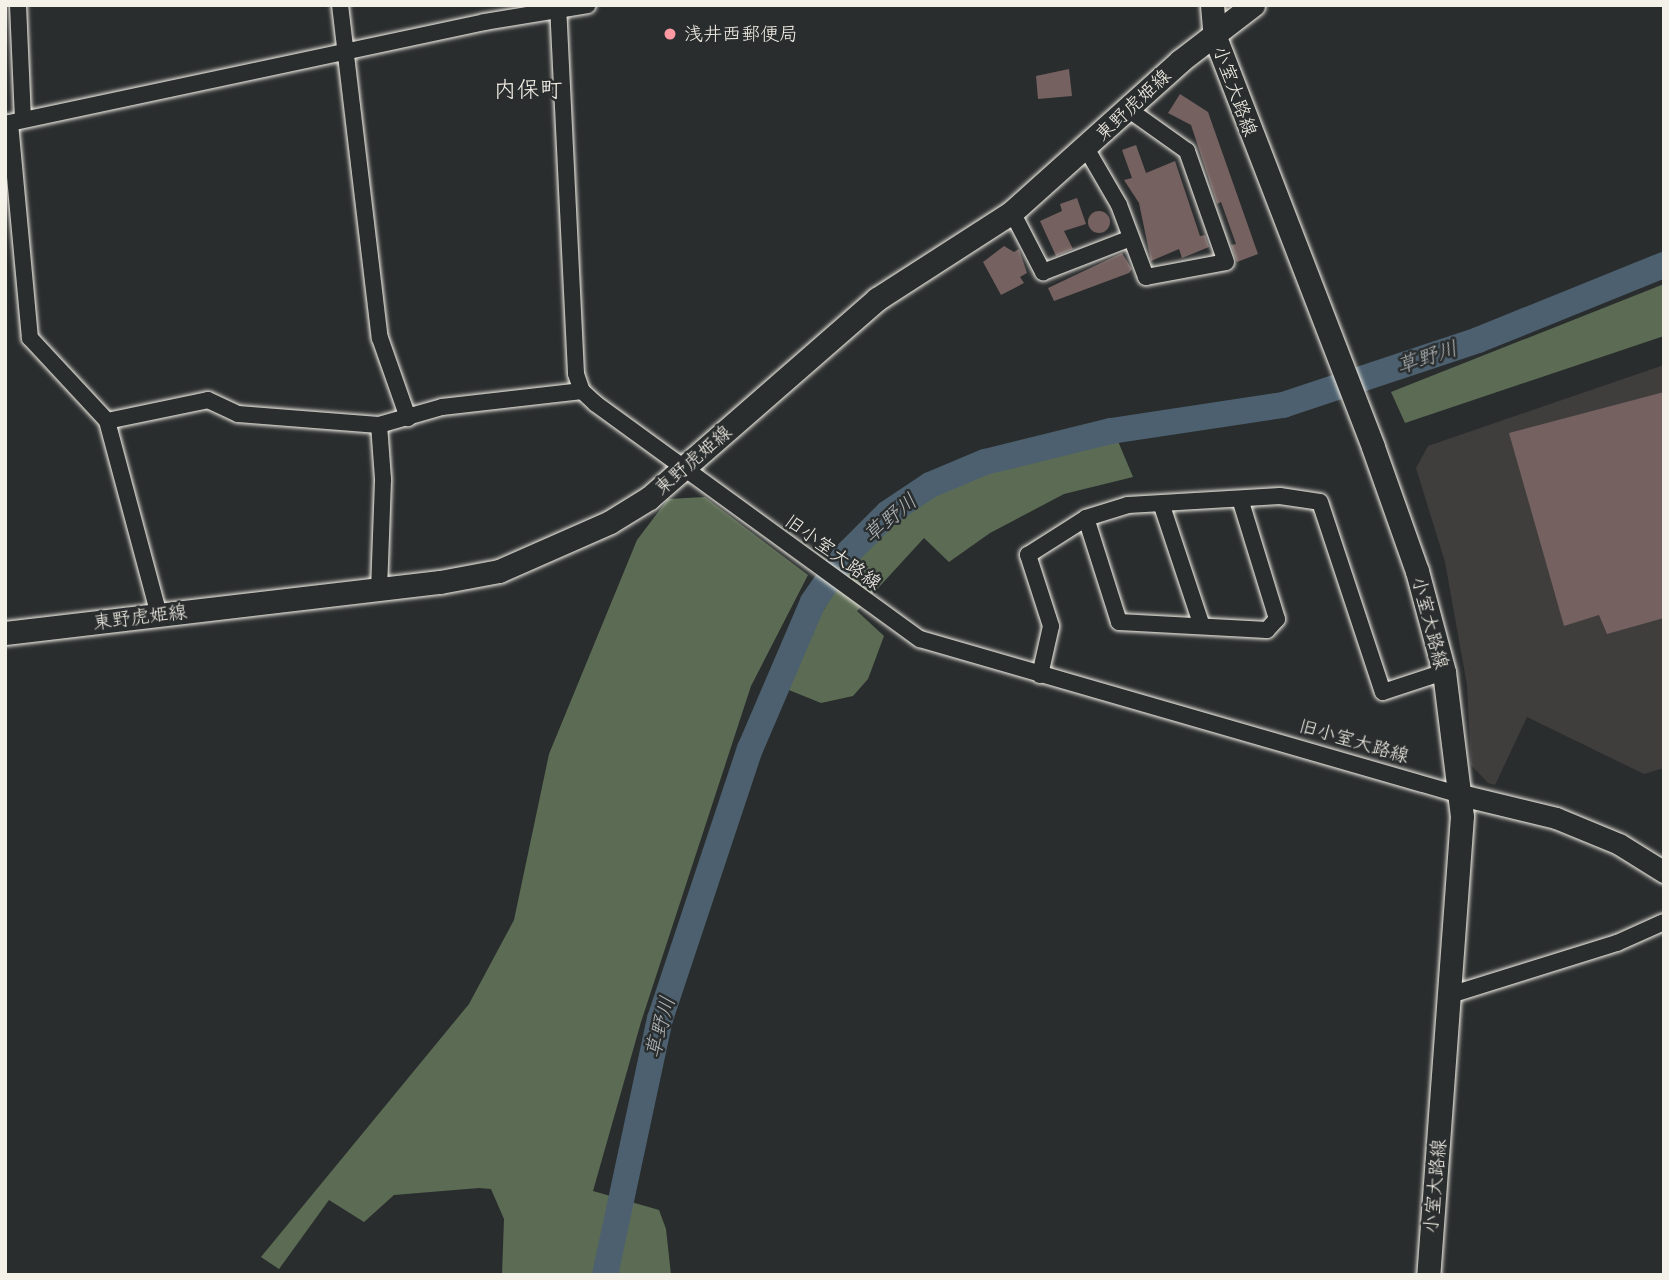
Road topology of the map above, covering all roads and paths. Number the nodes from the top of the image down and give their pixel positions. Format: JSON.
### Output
{"nodes":[{"id":1,"x":18,"y":5,"type":"edge"},
{"id":2,"x":340,"y":5,"type":"edge"},
{"id":3,"x":587,"y":5,"type":"edge"},
{"id":4,"x":1212,"y":5,"type":"edge"},
{"id":5,"x":1253,"y":5,"type":"edge"},
{"id":6,"x":558,"y":8,"type":"edge"},
{"id":7,"x":1214,"y":37,"type":"junction"},
{"id":8,"x":349,"y":50,"type":"junction"},
{"id":9,"x":1128,"y":109,"type":"junction"},
{"id":10,"x":13,"y":122,"type":"edge"},
{"id":11,"x":1086,"y":148,"type":"junction"},
{"id":12,"x":1012,"y":212,"type":"junction"},
{"id":13,"x":1131,"y":238,"type":"junction"},
{"id":14,"x":582,"y":391,"type":"junction"},
{"id":15,"x":408,"y":418,"type":"junction"},
{"id":16,"x":107,"y":421,"type":"junction"},
{"id":17,"x":379,"y":425,"type":"junction"},
{"id":18,"x":690,"y":475,"type":"junction"},
{"id":19,"x":1241,"y":502,"type":"junction"},
{"id":20,"x":1162,"y":506,"type":"junction"},
{"id":21,"x":1086,"y":518,"type":"junction"},
{"id":22,"x":379,"y":590,"type":"junction"},
{"id":23,"x":159,"y":615,"type":"junction"},
{"id":24,"x":1201,"y":624,"type":"junction"},
{"id":25,"x":5,"y":633,"type":"edge"},
{"id":26,"x":1444,"y":672,"type":"junction"},
{"id":27,"x":1040,"y":675,"type":"junction"},
{"id":28,"x":1461,"y":795,"type":"junction"},
{"id":29,"x":1664,"y":872,"type":"edge"},
{"id":30,"x":1664,"y":922,"type":"edge"},
{"id":31,"x":1450,"y":995,"type":"junction"},
{"id":32,"x":1427,"y":1275,"type":"edge"}],
"edges":[{"from":1,"to":10,"type":"street"},
{"from":2,"to":8,"type":"street"},
{"from":3,"to":6,"type":"street"},
{"from":4,"to":7,"type":"main road","name":"小室大路線"},
{"from":5,"to":7,"type":"main road","name":"東野虎姫線"},
{"from":6,"to":8,"type":"street"},
{"from":6,"to":14,"type":"street"},
{"from":7,"to":9,"type":"main road","name":"東野虎姫線"},
{"from":7,"to":26,"type":"main road","name":"小室大路線"},
{"from":8,"to":10,"type":"street"},
{"from":8,"to":15,"type":"street"},
{"from":9,"to":11,"type":"main road","name":"東野虎姫線"},
{"from":9,"to":13,"type":"street"},
{"from":10,"to":16,"type":"street"},
{"from":11,"to":12,"type":"main road","name":"東野虎姫線"},
{"from":11,"to":13,"type":"street"},
{"from":12,"to":13,"type":"street"},
{"from":12,"to":18,"type":"main road","name":"東野虎姫線"},
{"from":14,"to":15,"type":"street"},
{"from":14,"to":18,"type":"street","name":"旧小室大路線"},
{"from":15,"to":17,"type":"street"},
{"from":16,"to":17,"type":"street"},
{"from":16,"to":23,"type":"street"},
{"from":17,"to":22,"type":"street"},
{"from":18,"to":22,"type":"main road","name":"東野虎姫線"},
{"from":18,"to":27,"type":"street","name":"旧小室大路線"},
{"from":19,"to":20,"type":"street"},
{"from":19,"to":24,"type":"street"},
{"from":19,"to":26,"type":"street"},
{"from":20,"to":21,"type":"street"},
{"from":20,"to":24,"type":"street"},
{"from":21,"to":24,"type":"street"},
{"from":21,"to":27,"type":"street"},
{"from":22,"to":23,"type":"main road","name":"東野虎姫線"},
{"from":23,"to":25,"type":"main road","name":"東野虎姫線"},
{"from":26,"to":28,"type":"main road","name":"小室大路線"},
{"from":27,"to":28,"type":"street","name":"旧小室大路線"},
{"from":28,"to":29,"type":"street"},
{"from":28,"to":31,"type":"main road","name":"小室大路線"},
{"from":30,"to":31,"type":"street"},
{"from":31,"to":32,"type":"main road","name":"小室大路線"}]}
